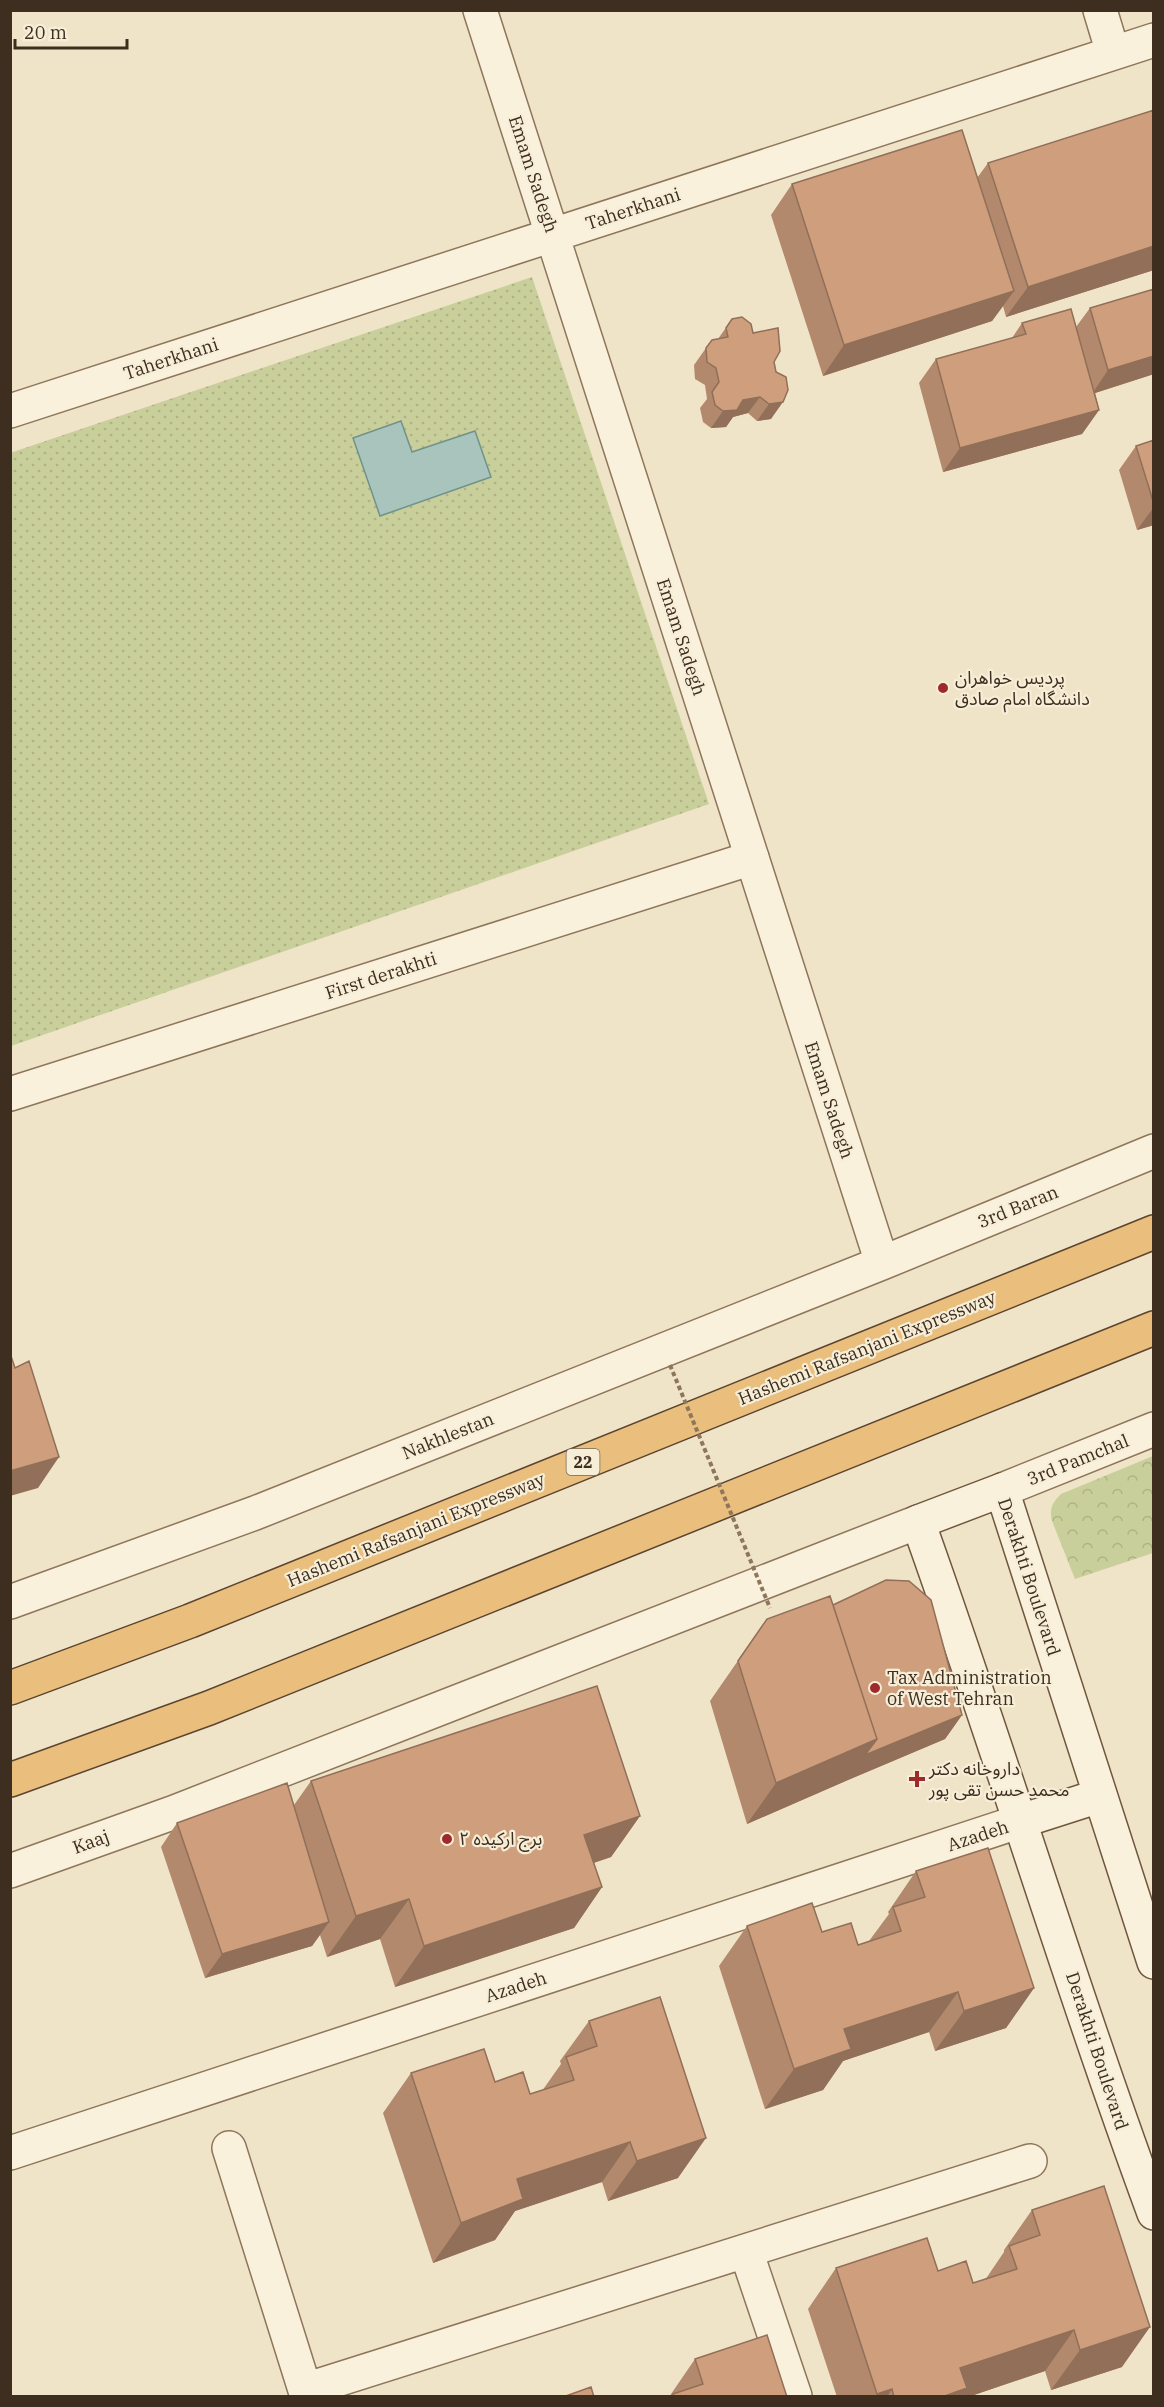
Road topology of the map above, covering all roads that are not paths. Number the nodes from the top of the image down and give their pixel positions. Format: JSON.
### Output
{"nodes":[{"id":1,"x":480,"y":10,"type":"edge"},
{"id":2,"x":1100,"y":10,"type":"edge"},
{"id":3,"x":1154,"y":40,"type":"edge"},
{"id":4,"x":1113,"y":53,"type":"junction"},
{"id":5,"x":552,"y":235,"type":"junction"},
{"id":6,"x":10,"y":411,"type":"edge"},
{"id":7,"x":752,"y":858,"type":"junction"},
{"id":8,"x":10,"y":1094,"type":"edge"},
{"id":9,"x":1154,"y":1151,"type":"edge"},
{"id":10,"x":1154,"y":1232,"type":"edge"},
{"id":11,"x":882,"y":1263,"type":"junction"},
{"id":12,"x":1154,"y":1328,"type":"edge"},
{"id":13,"x":1154,"y":1429,"type":"edge"},
{"id":14,"x":1002,"y":1490,"type":"junction"},
{"id":15,"x":918,"y":1522,"type":"junction"},
{"id":16,"x":10,"y":1602,"type":"edge"},
{"id":17,"x":10,"y":1688,"type":"edge"},
{"id":18,"x":10,"y":1780,"type":"edge"},
{"id":19,"x":1099,"y":1796,"type":"junction"},
{"id":20,"x":1021,"y":1821,"type":"junction"},
{"id":21,"x":10,"y":1871,"type":"edge"},
{"id":22,"x":1154,"y":1962,"type":"edge"},
{"id":23,"x":229,"y":2148,"type":"dead end"},
{"id":24,"x":10,"y":2153,"type":"edge"},
{"id":25,"x":1030,"y":2162,"type":"dead end"},
{"id":26,"x":1154,"y":2213,"type":"edge"},
{"id":27,"x":747,"y":2251,"type":"junction"},
{"id":28,"x":306,"y":2393,"type":"edge"},
{"id":29,"x":795,"y":2397,"type":"edge"}],
"edges":[{"from":1,"to":5,"type":"street","name":"Emam Sadegh"},
{"from":2,"to":4,"type":"street"},
{"from":3,"to":4,"type":"street","name":"Taherkhani"},
{"from":4,"to":5,"type":"street","name":"Taherkhani"},
{"from":5,"to":6,"type":"street","name":"Taherkhani"},
{"from":5,"to":7,"type":"street","name":"Emam Sadegh"},
{"from":7,"to":8,"type":"street","name":"First derakhti"},
{"from":7,"to":11,"type":"street","name":"Emam Sadegh"},
{"from":9,"to":11,"type":"street","name":"3rd Baran"},
{"from":10,"to":17,"type":"highway","name":"Hashemi Rafsanjani Expressway","number":"22"},
{"from":11,"to":16,"type":"street","name":"Nakhlestan"},
{"from":12,"to":18,"type":"highway"},
{"from":13,"to":14,"type":"street","name":"3rd Pamchal"},
{"from":14,"to":15,"type":"street","name":"Derakhti Boulevard"},
{"from":14,"to":19,"type":"street","name":"Derakhti Boulevard"},
{"from":15,"to":20,"type":"street","name":"Derakhti Boulevard"},
{"from":15,"to":21,"type":"street","name":"Kaaj"},
{"from":19,"to":20,"type":"street","name":"Azadeh"},
{"from":19,"to":22,"type":"street","name":"Derakhti Boulevard"},
{"from":20,"to":24,"type":"street","name":"Azadeh"},
{"from":20,"to":26,"type":"street","name":"Derakhti Boulevard"},
{"from":23,"to":28,"type":"street"},
{"from":25,"to":27,"type":"street"},
{"from":27,"to":28,"type":"street"},
{"from":27,"to":29,"type":"street"}]}
